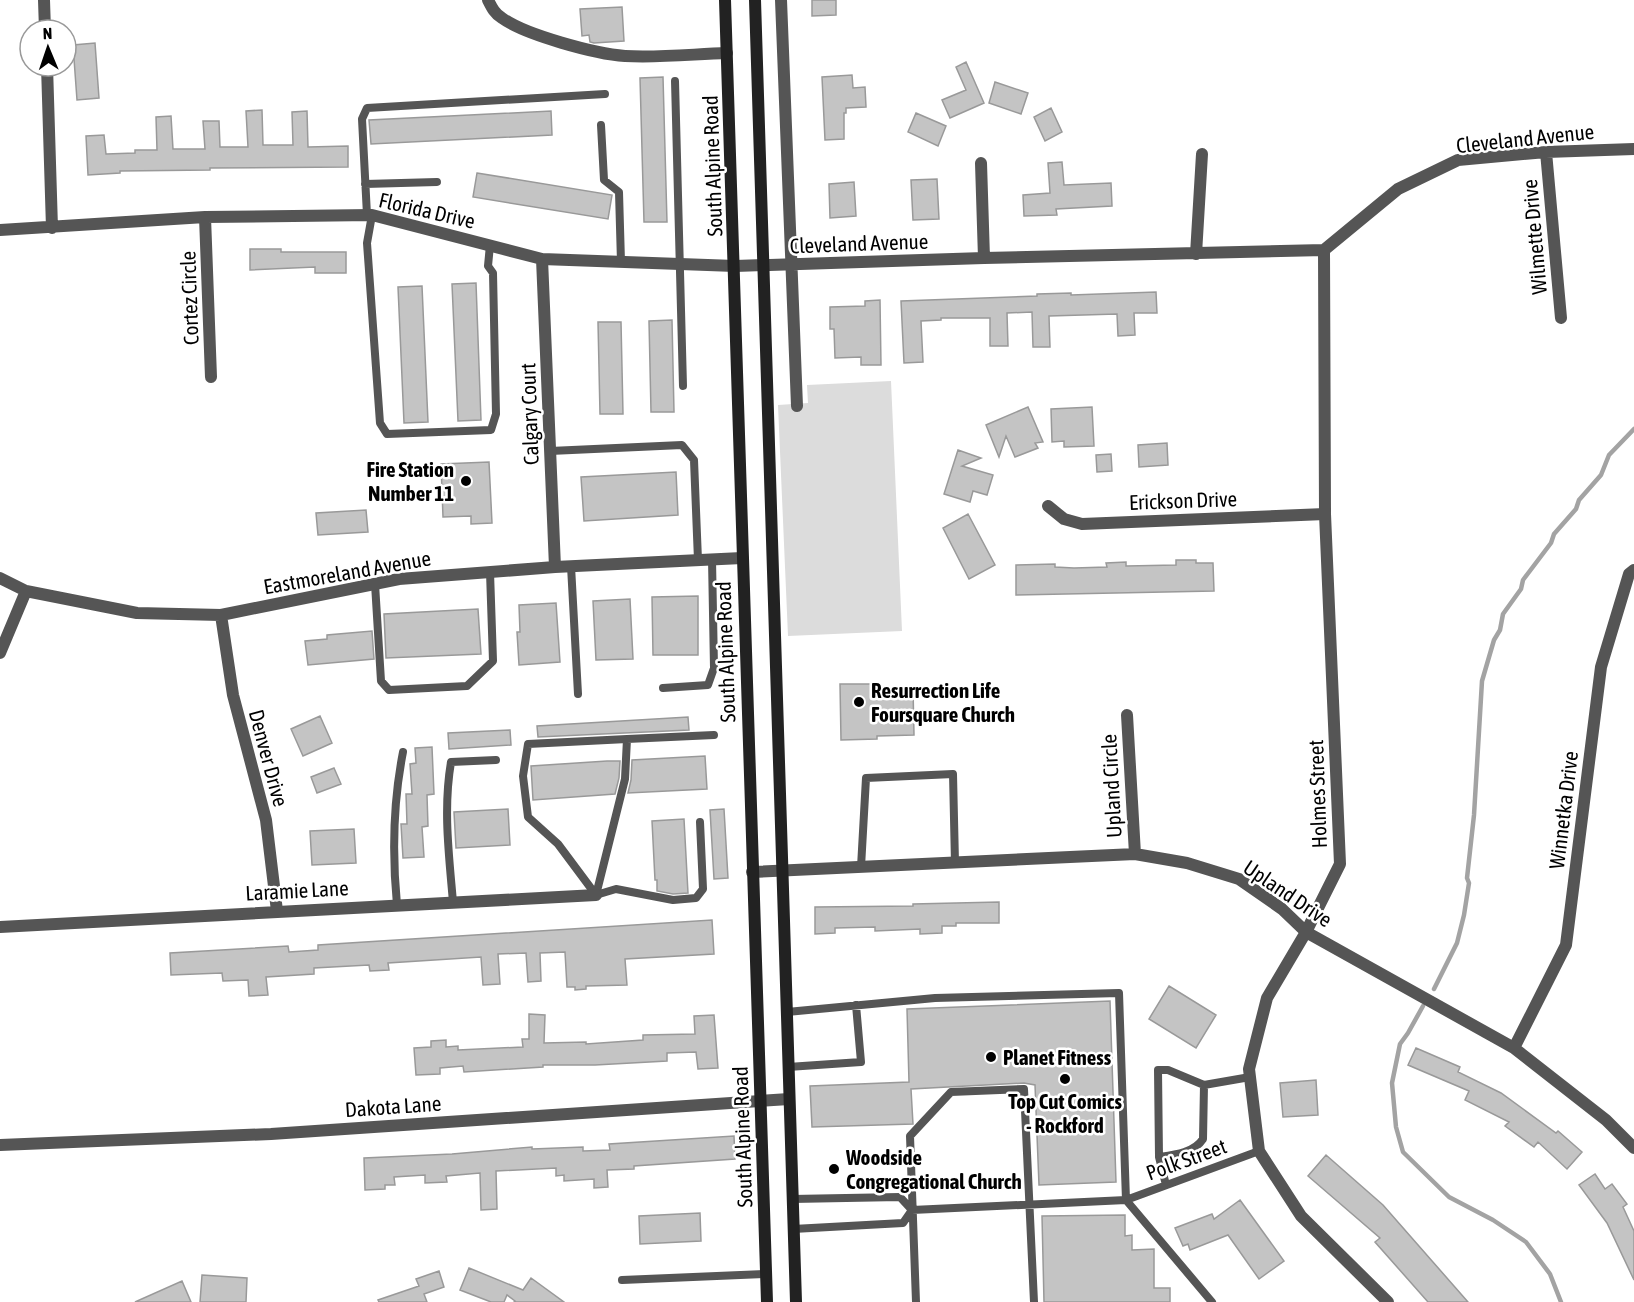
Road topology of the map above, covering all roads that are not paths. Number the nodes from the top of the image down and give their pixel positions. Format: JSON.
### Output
{"nodes":[{"id":1,"x":44,"y":0,"type":"edge"},
{"id":2,"x":488,"y":0,"type":"edge"},
{"id":3,"x":725,"y":0,"type":"edge"},
{"id":4,"x":754,"y":0,"type":"edge"},
{"id":5,"x":781,"y":0,"type":"edge"},
{"id":6,"x":45,"y":18,"type":"edge"},
{"id":7,"x":727,"y":53,"type":"junction"},
{"id":8,"x":47,"y":78,"type":"edge"},
{"id":9,"x":675,"y":81,"type":"dead end"},
{"id":10,"x":605,"y":94,"type":"dead end"},
{"id":11,"x":601,"y":125,"type":"dead end"},
{"id":12,"x":1634,"y":149,"type":"edge"},
{"id":13,"x":1546,"y":152,"type":"junction"},
{"id":14,"x":1202,"y":154,"type":"dead end"},
{"id":15,"x":981,"y":163,"type":"dead end"},
{"id":16,"x":437,"y":182,"type":"dead end"},
{"id":17,"x":365,"y":184,"type":"junction"},
{"id":18,"x":369,"y":215,"type":"junction"},
{"id":19,"x":205,"y":217,"type":"junction"},
{"id":20,"x":52,"y":228,"type":"junction"},
{"id":21,"x":0,"y":230,"type":"edge"},
{"id":22,"x":490,"y":245,"type":"junction"},
{"id":23,"x":1324,"y":250,"type":"junction"},
{"id":24,"x":1196,"y":254,"type":"junction"},
{"id":25,"x":984,"y":258,"type":"junction"},
{"id":26,"x":542,"y":259,"type":"junction"},
{"id":27,"x":621,"y":262,"type":"junction"},
{"id":28,"x":678,"y":264,"type":"junction"},
{"id":29,"x":791,"y":264,"type":"junction"},
{"id":30,"x":763,"y":265,"type":"junction"},
{"id":31,"x":735,"y":266,"type":"junction"},
{"id":32,"x":1561,"y":318,"type":"dead end"},
{"id":33,"x":212,"y":377,"type":"dead end"},
{"id":34,"x":683,"y":386,"type":"dead end"},
{"id":35,"x":797,"y":406,"type":"dead end"},
{"id":36,"x":550,"y":451,"type":"junction"},
{"id":37,"x":1048,"y":506,"type":"dead end"},
{"id":38,"x":1325,"y":514,"type":"junction"},
{"id":39,"x":742,"y":558,"type":"junction"},
{"id":40,"x":712,"y":559,"type":"junction"},
{"id":41,"x":698,"y":560,"type":"junction"},
{"id":42,"x":571,"y":566,"type":"junction"},
{"id":43,"x":555,"y":567,"type":"junction"},
{"id":44,"x":1634,"y":570,"type":"edge"},
{"id":45,"x":490,"y":572,"type":"junction"},
{"id":46,"x":0,"y":578,"type":"edge"},
{"id":47,"x":375,"y":584,"type":"junction"},
{"id":48,"x":26,"y":591,"type":"junction"},
{"id":49,"x":221,"y":615,"type":"junction"},
{"id":50,"x":0,"y":653,"type":"edge"},
{"id":51,"x":663,"y":688,"type":"dead end"},
{"id":52,"x":578,"y":694,"type":"dead end"},
{"id":53,"x":1127,"y":715,"type":"dead end"},
{"id":54,"x":714,"y":735,"type":"dead end"},
{"id":55,"x":627,"y":740,"type":"junction"},
{"id":56,"x":403,"y":752,"type":"dead end"},
{"id":57,"x":496,"y":760,"type":"dead end"},
{"id":58,"x":700,"y":822,"type":"dead end"},
{"id":59,"x":1135,"y":854,"type":"junction"},
{"id":60,"x":955,"y":863,"type":"junction"},
{"id":61,"x":861,"y":867,"type":"junction"},
{"id":62,"x":782,"y":871,"type":"junction"},
{"id":63,"x":752,"y":872,"type":"junction"},
{"id":64,"x":596,"y":895,"type":"junction"},
{"id":65,"x":453,"y":902,"type":"junction"},
{"id":66,"x":397,"y":905,"type":"junction"},
{"id":67,"x":277,"y":911,"type":"junction"},
{"id":68,"x":0,"y":927,"type":"edge"},
{"id":69,"x":1306,"y":932,"type":"junction"},
{"id":70,"x":856,"y":1005,"type":"junction"},
{"id":71,"x":787,"y":1012,"type":"junction"},
{"id":72,"x":1514,"y":1048,"type":"junction"},
{"id":73,"x":788,"y":1067,"type":"junction"},
{"id":74,"x":1250,"y":1077,"type":"junction"},
{"id":75,"x":1204,"y":1085,"type":"junction"},
{"id":76,"x":789,"y":1099,"type":"junction"},
{"id":77,"x":760,"y":1102,"type":"junction"},
{"id":78,"x":0,"y":1145,"type":"edge"},
{"id":79,"x":1634,"y":1148,"type":"edge"},
{"id":80,"x":1259,"y":1151,"type":"junction"},
{"id":81,"x":1159,"y":1157,"type":"junction"},
{"id":82,"x":1166,"y":1185,"type":"junction"},
{"id":83,"x":792,"y":1199,"type":"junction"},
{"id":84,"x":1126,"y":1200,"type":"junction"},
{"id":85,"x":1030,"y":1204,"type":"junction"},
{"id":86,"x":912,"y":1209,"type":"junction"},
{"id":87,"x":793,"y":1229,"type":"junction"},
{"id":88,"x":766,"y":1274,"type":"junction"},
{"id":89,"x":622,"y":1280,"type":"dead end"},
{"id":90,"x":767,"y":1302,"type":"edge"},
{"id":91,"x":796,"y":1302,"type":"edge"},
{"id":92,"x":916,"y":1302,"type":"edge"},
{"id":93,"x":1034,"y":1302,"type":"edge"},
{"id":94,"x":1212,"y":1302,"type":"edge"},
{"id":95,"x":1388,"y":1302,"type":"edge"}],
"edges":[{"from":1,"to":6,"type":"street"},
{"from":2,"to":7,"type":"street"},
{"from":3,"to":7,"type":"main road","name":"South Alpine Road"},
{"from":4,"to":30,"type":"main road"},
{"from":5,"to":29,"type":"street"},
{"from":7,"to":31,"type":"main road","name":"South Alpine Road"},
{"from":8,"to":20,"type":"street"},
{"from":9,"to":28,"type":"lane"},
{"from":10,"to":17,"type":"lane"},
{"from":11,"to":27,"type":"lane"},
{"from":12,"to":13,"type":"street","name":"Cleveland Avenue"},
{"from":13,"to":23,"type":"street","name":"Cleveland Avenue"},
{"from":13,"to":32,"type":"street","name":"Wilmette Drive"},
{"from":14,"to":24,"type":"street"},
{"from":15,"to":25,"type":"street"},
{"from":16,"to":17,"type":"lane"},
{"from":17,"to":18,"type":"lane"},
{"from":18,"to":19,"type":"street","name":"Florida Drive"},
{"from":18,"to":22,"type":"street","name":"Florida Drive"},
{"from":18,"to":22,"type":"lane"},
{"from":19,"to":20,"type":"street","name":"Florida Drive"},
{"from":19,"to":33,"type":"street","name":"Cortez Circle"},
{"from":20,"to":21,"type":"street","name":"Florida Drive"},
{"from":22,"to":26,"type":"street","name":"Florida Drive"},
{"from":23,"to":24,"type":"street","name":"Cleveland Avenue"},
{"from":23,"to":38,"type":"street","name":"Holmes Street"},
{"from":24,"to":25,"type":"street","name":"Cleveland Avenue"},
{"from":25,"to":29,"type":"street","name":"Cleveland Avenue"},
{"from":26,"to":27,"type":"street","name":"Florida Drive"},
{"from":26,"to":36,"type":"street","name":"Calgary Court"},
{"from":27,"to":28,"type":"street","name":"Florida Drive"},
{"from":28,"to":31,"type":"street","name":"Florida Drive"},
{"from":28,"to":34,"type":"lane"},
{"from":29,"to":30,"type":"street","name":"Cleveland Avenue"},
{"from":29,"to":35,"type":"street"},
{"from":30,"to":31,"type":"street","name":"Cleveland Avenue"},
{"from":30,"to":62,"type":"main road"},
{"from":31,"to":39,"type":"main road","name":"South Alpine Road"},
{"from":36,"to":41,"type":"lane"},
{"from":36,"to":43,"type":"street","name":"Calgary Court"},
{"from":37,"to":38,"type":"street","name":"Erickson Drive"},
{"from":38,"to":69,"type":"street","name":"Holmes Street"},
{"from":39,"to":40,"type":"street","name":"Eastmoreland Avenue"},
{"from":39,"to":63,"type":"main road","name":"South Alpine Road"},
{"from":40,"to":41,"type":"street","name":"Eastmoreland Avenue"},
{"from":40,"to":51,"type":"lane"},
{"from":41,"to":42,"type":"street","name":"Eastmoreland Avenue"},
{"from":42,"to":43,"type":"street","name":"Eastmoreland Avenue"},
{"from":42,"to":52,"type":"lane"},
{"from":43,"to":45,"type":"street","name":"Eastmoreland Avenue"},
{"from":44,"to":72,"type":"street","name":"Winnetka Drive"},
{"from":45,"to":47,"type":"street","name":"Eastmoreland Avenue"},
{"from":45,"to":47,"type":"lane"},
{"from":46,"to":48,"type":"street","name":"Eastmoreland Avenue"},
{"from":47,"to":49,"type":"street","name":"Eastmoreland Avenue"},
{"from":48,"to":49,"type":"street","name":"Eastmoreland Avenue"},
{"from":48,"to":50,"type":"street"},
{"from":49,"to":67,"type":"street","name":"Denver Drive"},
{"from":53,"to":59,"type":"street","name":"Upland Circle"},
{"from":54,"to":55,"type":"lane"},
{"from":55,"to":64,"type":"lane"},
{"from":55,"to":64,"type":"lane"},
{"from":56,"to":66,"type":"lane"},
{"from":57,"to":65,"type":"lane"},
{"from":58,"to":64,"type":"lane"},
{"from":59,"to":60,"type":"street","name":"Upland Drive"},
{"from":59,"to":69,"type":"street","name":"Upland Drive"},
{"from":60,"to":61,"type":"street","name":"Upland Drive"},
{"from":60,"to":61,"type":"lane"},
{"from":61,"to":62,"type":"street","name":"Upland Drive"},
{"from":62,"to":63,"type":"street","name":"Upland Drive"},
{"from":62,"to":71,"type":"main road"},
{"from":63,"to":77,"type":"main road","name":"South Alpine Road"},
{"from":64,"to":65,"type":"street","name":"Laramie Lane"},
{"from":65,"to":66,"type":"street","name":"Laramie Lane"},
{"from":66,"to":67,"type":"street","name":"Laramie Lane"},
{"from":67,"to":68,"type":"street","name":"Laramie Lane"},
{"from":69,"to":72,"type":"street","name":"Upland Drive"},
{"from":69,"to":74,"type":"street","name":"Holmes Street"},
{"from":70,"to":71,"type":"lane"},
{"from":70,"to":73,"type":"lane"},
{"from":70,"to":84,"type":"lane"},
{"from":71,"to":73,"type":"main road"},
{"from":72,"to":79,"type":"street","name":"Upland Drive"},
{"from":73,"to":76,"type":"main road"},
{"from":74,"to":75,"type":"lane"},
{"from":74,"to":80,"type":"street","name":"Holmes Street"},
{"from":75,"to":81,"type":"lane"},
{"from":75,"to":81,"type":"lane"},
{"from":76,"to":77,"type":"street","name":"Dakota Lane"},
{"from":76,"to":83,"type":"main road"},
{"from":77,"to":78,"type":"street","name":"Dakota Lane"},
{"from":77,"to":88,"type":"main road","name":"South Alpine Road"},
{"from":80,"to":82,"type":"lane","name":"Polk Street"},
{"from":80,"to":95,"type":"street","name":"Holmes Street"},
{"from":81,"to":82,"type":"lane"},
{"from":82,"to":84,"type":"lane","name":"Polk Street"},
{"from":83,"to":86,"type":"lane"},
{"from":83,"to":87,"type":"main road"},
{"from":84,"to":85,"type":"lane","name":"Polk Street"},
{"from":84,"to":94,"type":"lane"},
{"from":85,"to":86,"type":"lane","name":"Polk Street"},
{"from":85,"to":86,"type":"lane"},
{"from":85,"to":93,"type":"lane"},
{"from":86,"to":87,"type":"lane"},
{"from":86,"to":92,"type":"lane"},
{"from":87,"to":91,"type":"main road"},
{"from":88,"to":89,"type":"lane"},
{"from":88,"to":90,"type":"main road","name":"South Alpine Road"}]}
